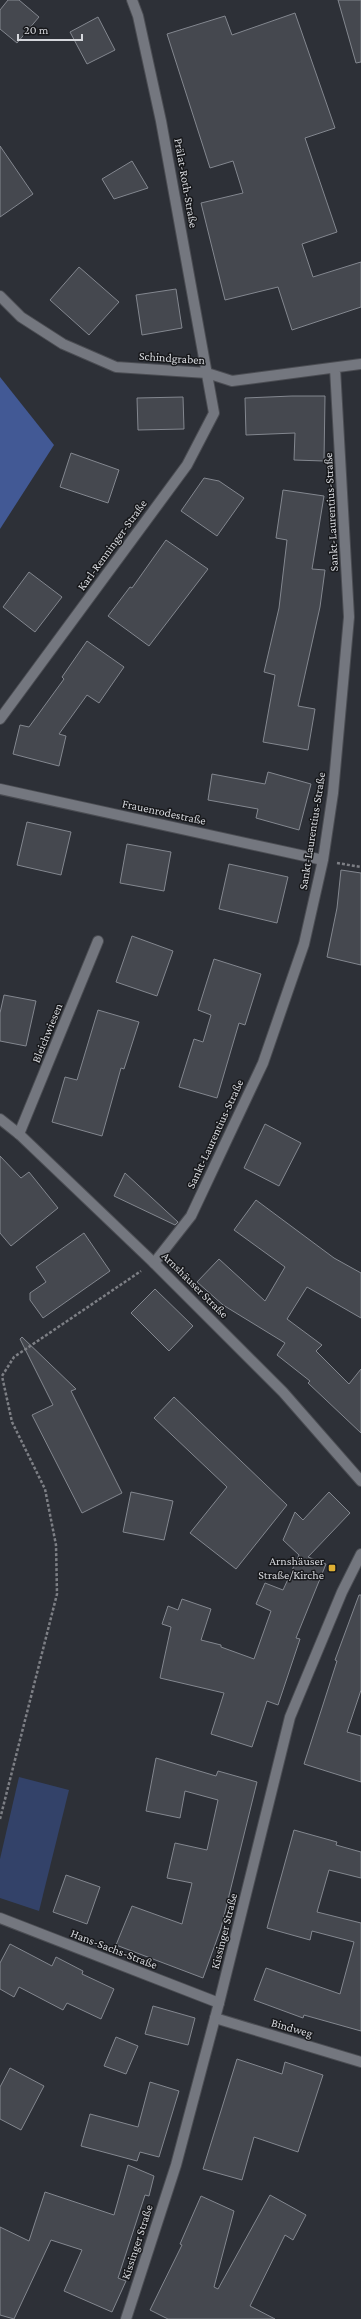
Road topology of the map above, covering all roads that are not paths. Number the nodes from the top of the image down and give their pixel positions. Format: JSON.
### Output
{"nodes":[{"id":1,"x":132,"y":0,"type":"edge"},
{"id":2,"x":0,"y":296,"type":"edge"},
{"id":3,"x":361,"y":364,"type":"edge"},
{"id":4,"x":335,"y":368,"type":"junction"},
{"id":5,"x":207,"y":373,"type":"junction"},
{"id":6,"x":0,"y":719,"type":"edge"},
{"id":7,"x":0,"y":789,"type":"edge"},
{"id":8,"x":323,"y":860,"type":"junction"},
{"id":9,"x":98,"y":941,"type":"dead end"},
{"id":10,"x":0,"y":1119,"type":"edge"},
{"id":11,"x":19,"y":1134,"type":"junction"},
{"id":12,"x":154,"y":1263,"type":"junction"},
{"id":13,"x":361,"y":1481,"type":"edge"},
{"id":14,"x":361,"y":1554,"type":"edge"},
{"id":15,"x":0,"y":1918,"type":"edge"},
{"id":16,"x":219,"y":2003,"type":"junction"},
{"id":17,"x":215,"y":2018,"type":"junction"},
{"id":18,"x":361,"y":2062,"type":"edge"},
{"id":19,"x":126,"y":2319,"type":"edge"}],
"edges":[{"from":1,"to":5,"type":"street","name":"Prälat-Roth-Straße"},
{"from":2,"to":5,"type":"street","name":"Schindgraben"},
{"from":3,"to":4,"type":"street","name":"Schindgraben"},
{"from":4,"to":5,"type":"street","name":"Schindgraben"},
{"from":4,"to":8,"type":"street","name":"Sankt-Laurentius-Straße"},
{"from":5,"to":6,"type":"street","name":"Karl-Renninger-Straße"},
{"from":7,"to":8,"type":"street","name":"Frauenrodestraße"},
{"from":8,"to":12,"type":"street","name":"Sankt-Laurentius-Straße"},
{"from":9,"to":11,"type":"street","name":"Bleichwiesen"},
{"from":10,"to":11,"type":"street","name":"Arnshäuser Straße"},
{"from":11,"to":12,"type":"street","name":"Arnshäuser Straße"},
{"from":12,"to":13,"type":"street","name":"Arnshäuser Straße"},
{"from":14,"to":16,"type":"street","name":"Kissinger Straße"},
{"from":15,"to":16,"type":"street","name":"Hans-Sachs-Straße"},
{"from":16,"to":17,"type":"street","name":"Kissinger Straße"},
{"from":17,"to":18,"type":"street","name":"Bindweg"},
{"from":17,"to":19,"type":"street","name":"Kissinger Straße"}]}
